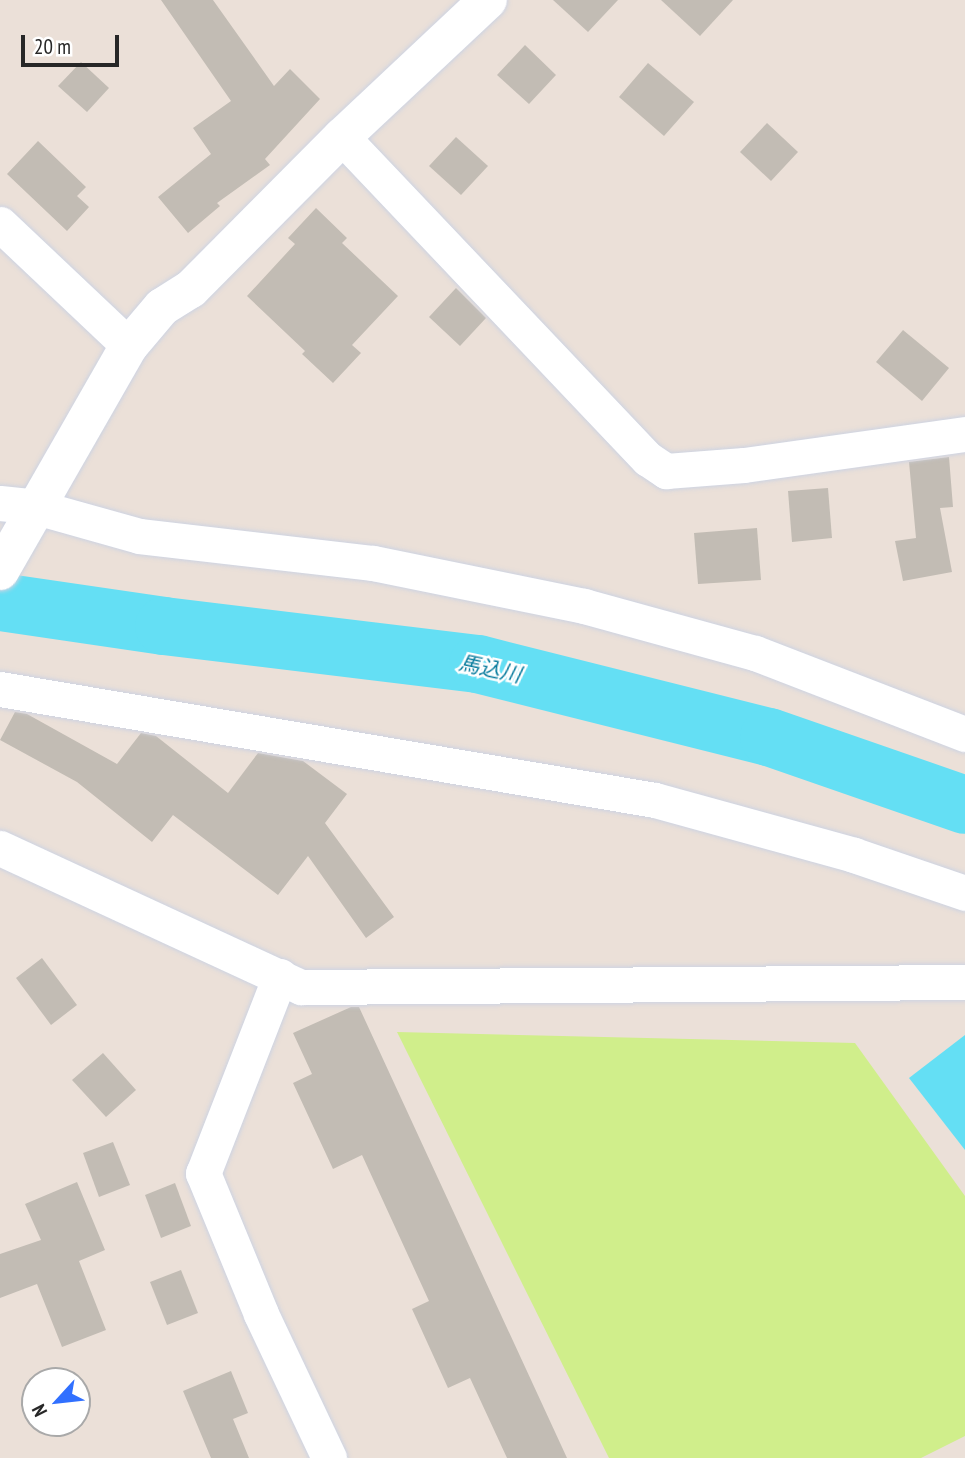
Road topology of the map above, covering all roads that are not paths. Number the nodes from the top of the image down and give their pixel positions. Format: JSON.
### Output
{"nodes":[{"id":1,"x":488,"y":0,"type":"edge"},
{"id":2,"x":342,"y":137,"type":"junction"},
{"id":3,"x":0,"y":224,"type":"edge"},
{"id":4,"x":129,"y":346,"type":"junction"},
{"id":5,"x":965,"y":434,"type":"edge"},
{"id":6,"x":21,"y":511,"type":"edge"},
{"id":7,"x":0,"y":571,"type":"edge"},
{"id":8,"x":0,"y":689,"type":"edge"},
{"id":9,"x":965,"y":734,"type":"edge"},
{"id":10,"x":0,"y":848,"type":"edge"},
{"id":11,"x":965,"y":893,"type":"edge"},
{"id":12,"x":280,"y":976,"type":"junction"},
{"id":13,"x":965,"y":982,"type":"edge"},
{"id":14,"x":329,"y":1458,"type":"edge"}],
"edges":[{"from":1,"to":2,"type":"street"},
{"from":2,"to":4,"type":"street"},
{"from":2,"to":5,"type":"street"},
{"from":3,"to":4,"type":"street"},
{"from":4,"to":6,"type":"street"},
{"from":6,"to":7,"type":"street"},
{"from":6,"to":9,"type":"street"},
{"from":8,"to":11,"type":"street"},
{"from":10,"to":12,"type":"street"},
{"from":12,"to":13,"type":"street"},
{"from":12,"to":14,"type":"street"}]}
